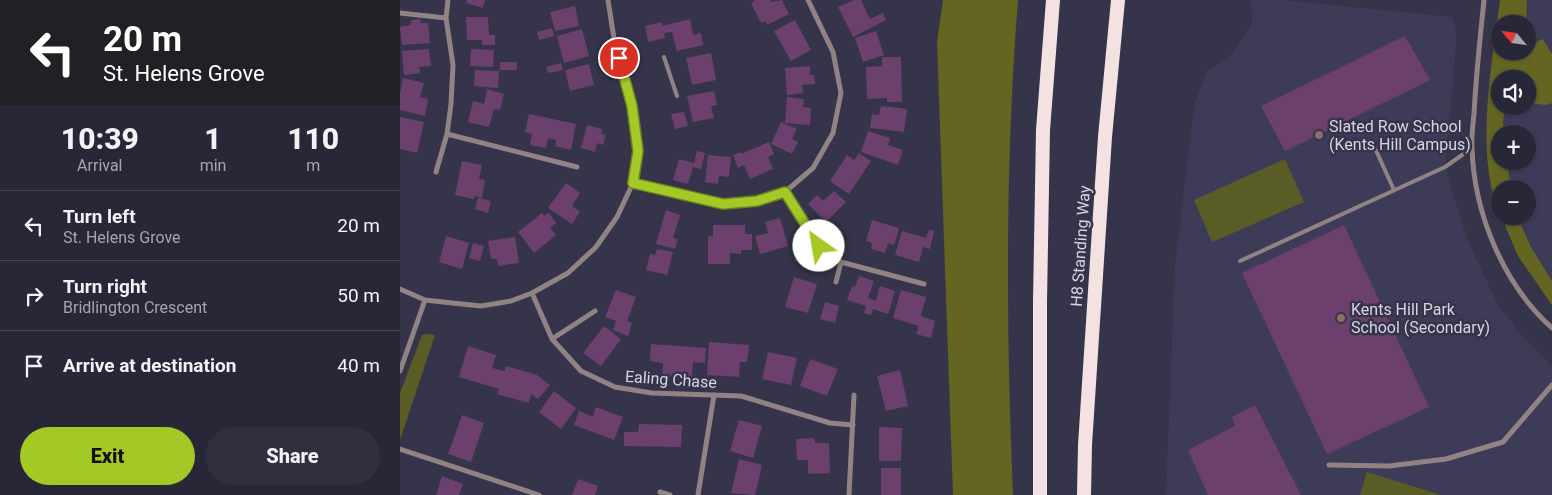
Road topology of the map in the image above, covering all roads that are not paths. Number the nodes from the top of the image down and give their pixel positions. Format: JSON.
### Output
{"nodes":[{"id":1,"x":448,"y":0,"type":"edge"},
{"id":2,"x":608,"y":0,"type":"edge"},
{"id":3,"x":808,"y":0,"type":"edge"},
{"id":4,"x":1053,"y":0,"type":"edge"},
{"id":5,"x":1484,"y":0,"type":"edge"},
{"id":6,"x":1120,"y":2,"type":"edge"},
{"id":7,"x":400,"y":13,"type":"edge"},
{"id":8,"x":446,"y":18,"type":"junction"},
{"id":9,"x":664,"y":57,"type":"dead end"},
{"id":10,"x":677,"y":96,"type":"dead end"},
{"id":11,"x":447,"y":134,"type":"junction"},
{"id":12,"x":1374,"y":146,"type":"dead end"},
{"id":13,"x":1472,"y":148,"type":"junction"},
{"id":14,"x":577,"y":168,"type":"dead end"},
{"id":15,"x":436,"y":172,"type":"dead end"},
{"id":16,"x":633,"y":183,"type":"junction"},
{"id":17,"x":1394,"y":190,"type":"junction"},
{"id":18,"x":785,"y":192,"type":"junction"},
{"id":19,"x":1240,"y":260,"type":"dead end"},
{"id":20,"x":841,"y":262,"type":"junction"},
{"id":21,"x":836,"y":282,"type":"dead end"},
{"id":22,"x":924,"y":284,"type":"dead end"},
{"id":23,"x":400,"y":289,"type":"edge"},
{"id":24,"x":532,"y":293,"type":"junction"},
{"id":25,"x":425,"y":300,"type":"junction"},
{"id":26,"x":595,"y":311,"type":"dead end"},
{"id":27,"x":1552,"y":328,"type":"edge"},
{"id":28,"x":552,"y":339,"type":"junction"},
{"id":29,"x":400,"y":371,"type":"edge"},
{"id":30,"x":1552,"y":385,"type":"edge"},
{"id":31,"x":714,"y":395,"type":"junction"},
{"id":32,"x":854,"y":396,"type":"dead end"},
{"id":33,"x":853,"y":425,"type":"junction"},
{"id":34,"x":400,"y":450,"type":"edge"},
{"id":35,"x":1329,"y":465,"type":"dead end"},
{"id":36,"x":660,"y":492,"type":"dead end"},
{"id":37,"x":539,"y":495,"type":"edge"},
{"id":38,"x":670,"y":495,"type":"edge"},
{"id":39,"x":698,"y":495,"type":"edge"},
{"id":40,"x":849,"y":495,"type":"edge"},
{"id":41,"x":1040,"y":495,"type":"edge"},
{"id":42,"x":1084,"y":495,"type":"edge"}],
"edges":[{"from":1,"to":8,"type":"street"},
{"from":2,"to":16,"type":"street"},
{"from":3,"to":18,"type":"street"},
{"from":4,"to":41,"type":"highway"},
{"from":5,"to":13,"type":"street"},
{"from":6,"to":42,"type":"highway","name":"H8 Standing Way"},
{"from":7,"to":8,"type":"street"},
{"from":8,"to":11,"type":"street"},
{"from":9,"to":10,"type":"lane"},
{"from":11,"to":14,"type":"street"},
{"from":11,"to":15,"type":"street"},
{"from":12,"to":17,"type":"lane"},
{"from":13,"to":17,"type":"lane"},
{"from":13,"to":27,"type":"street"},
{"from":16,"to":18,"type":"street"},
{"from":16,"to":24,"type":"street"},
{"from":17,"to":19,"type":"lane"},
{"from":18,"to":20,"type":"street"},
{"from":20,"to":21,"type":"street"},
{"from":20,"to":22,"type":"street"},
{"from":23,"to":25,"type":"street"},
{"from":24,"to":25,"type":"street"},
{"from":24,"to":28,"type":"street","name":"Ealing Chase"},
{"from":25,"to":29,"type":"street"},
{"from":26,"to":28,"type":"street"},
{"from":28,"to":31,"type":"street","name":"Ealing Chase"},
{"from":30,"to":35,"type":"street"},
{"from":31,"to":33,"type":"street","name":"Ealing Chase"},
{"from":31,"to":39,"type":"street"},
{"from":32,"to":33,"type":"street"},
{"from":33,"to":40,"type":"street"},
{"from":34,"to":37,"type":"street"},
{"from":36,"to":38,"type":"street"}]}
